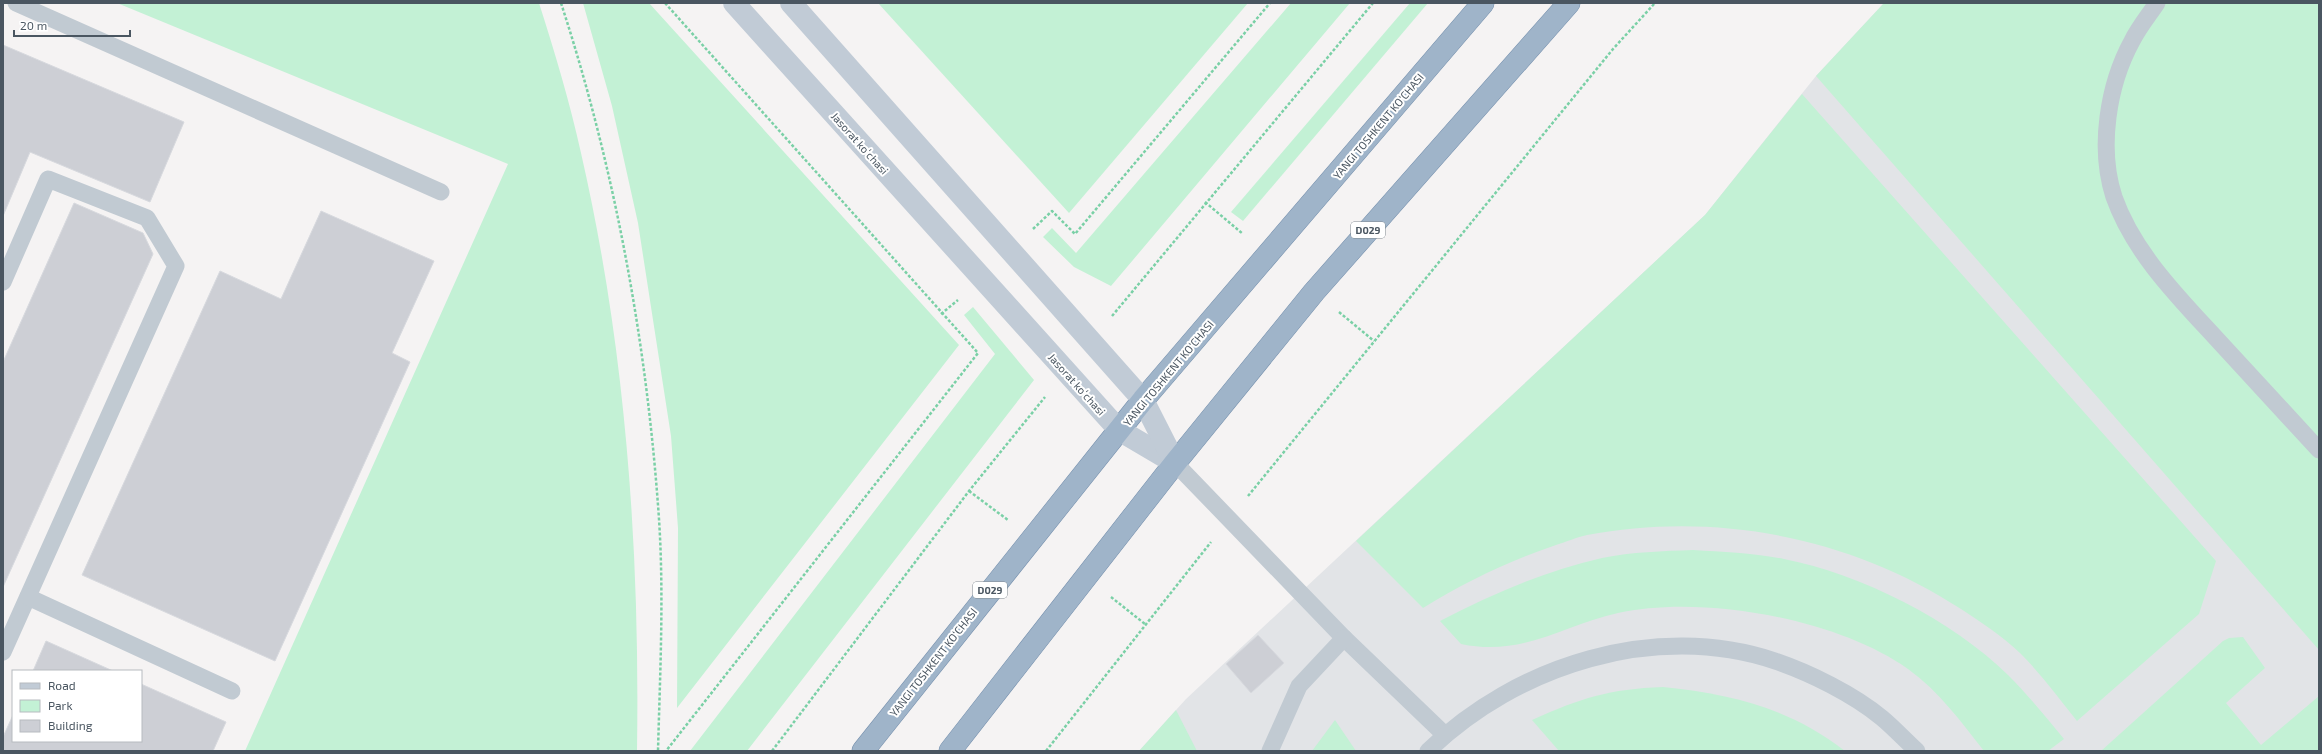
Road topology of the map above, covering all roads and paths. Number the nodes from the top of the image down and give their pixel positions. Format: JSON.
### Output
{"nodes":[{"id":1,"x":16,"y":3,"type":"edge"},
{"id":2,"x":561,"y":3,"type":"edge"},
{"id":3,"x":665,"y":3,"type":"edge"},
{"id":4,"x":734,"y":3,"type":"edge"},
{"id":5,"x":790,"y":3,"type":"edge"},
{"id":6,"x":1270,"y":3,"type":"edge"},
{"id":7,"x":1372,"y":3,"type":"edge"},
{"id":8,"x":1483,"y":3,"type":"edge"},
{"id":9,"x":1569,"y":3,"type":"edge"},
{"id":10,"x":1655,"y":3,"type":"edge"},
{"id":11,"x":2157,"y":3,"type":"edge"},
{"id":12,"x":441,"y":192,"type":"dead end"},
{"id":13,"x":1052,"y":211,"type":"dead end"},
{"id":14,"x":3,"y":282,"type":"edge"},
{"id":15,"x":1091,"y":341,"type":"junction"},
{"id":16,"x":1066,"y":372,"type":"junction"},
{"id":17,"x":1144,"y":400,"type":"junction"},
{"id":18,"x":1119,"y":430,"type":"junction"},
{"id":19,"x":2319,"y":450,"type":"edge"},
{"id":20,"x":1175,"y":464,"type":"junction"},
{"id":21,"x":1229,"y":520,"type":"junction"},
{"id":22,"x":28,"y":597,"type":"junction"},
{"id":23,"x":1344,"y":638,"type":"junction"},
{"id":24,"x":3,"y":652,"type":"edge"},
{"id":25,"x":232,"y":691,"type":"dead end"},
{"id":26,"x":1445,"y":735,"type":"junction"},
{"id":27,"x":658,"y":751,"type":"edge"},
{"id":28,"x":666,"y":751,"type":"edge"},
{"id":29,"x":772,"y":751,"type":"edge"},
{"id":30,"x":863,"y":751,"type":"edge"},
{"id":31,"x":950,"y":751,"type":"edge"},
{"id":32,"x":1046,"y":751,"type":"edge"},
{"id":33,"x":1270,"y":751,"type":"edge"},
{"id":34,"x":1428,"y":751,"type":"edge"},
{"id":35,"x":1917,"y":751,"type":"edge"}],
"edges":[{"from":1,"to":12,"type":"lane"},
{"from":2,"to":27,"type":"path"},
{"from":3,"to":28,"type":"path"},
{"from":4,"to":16,"type":"main road","name":"Jasorat koʻchasi"},
{"from":5,"to":15,"type":"main road"},
{"from":6,"to":13,"type":"path"},
{"from":7,"to":15,"type":"path"},
{"from":8,"to":17,"type":"highway","name":"YANGI TOSHKENT KO‘CHASI","number":"D029"},
{"from":9,"to":20,"type":"highway","number":"D029"},
{"from":10,"to":21,"type":"path"},
{"from":11,"to":19,"type":"lane"},
{"from":14,"to":22,"type":"lane"},
{"from":15,"to":17,"type":"main road"},
{"from":16,"to":18,"type":"main road","name":"Jasorat koʻchasi"},
{"from":16,"to":29,"type":"path"},
{"from":17,"to":18,"type":"highway","name":"YANGI TOSHKENT KO‘CHASI","number":"D029"},
{"from":17,"to":20,"type":"main road"},
{"from":18,"to":20,"type":"main road","name":"Jasorat koʻchasi"},
{"from":18,"to":30,"type":"highway","name":"YANGI TOSHKENT KO‘CHASI","number":"D029"},
{"from":20,"to":21,"type":"lane"},
{"from":20,"to":31,"type":"highway","number":"D029"},
{"from":21,"to":23,"type":"lane"},
{"from":21,"to":32,"type":"path"},
{"from":22,"to":24,"type":"lane"},
{"from":22,"to":25,"type":"lane"},
{"from":23,"to":26,"type":"lane"},
{"from":23,"to":33,"type":"lane"},
{"from":26,"to":34,"type":"lane"},
{"from":26,"to":35,"type":"lane"}]}
